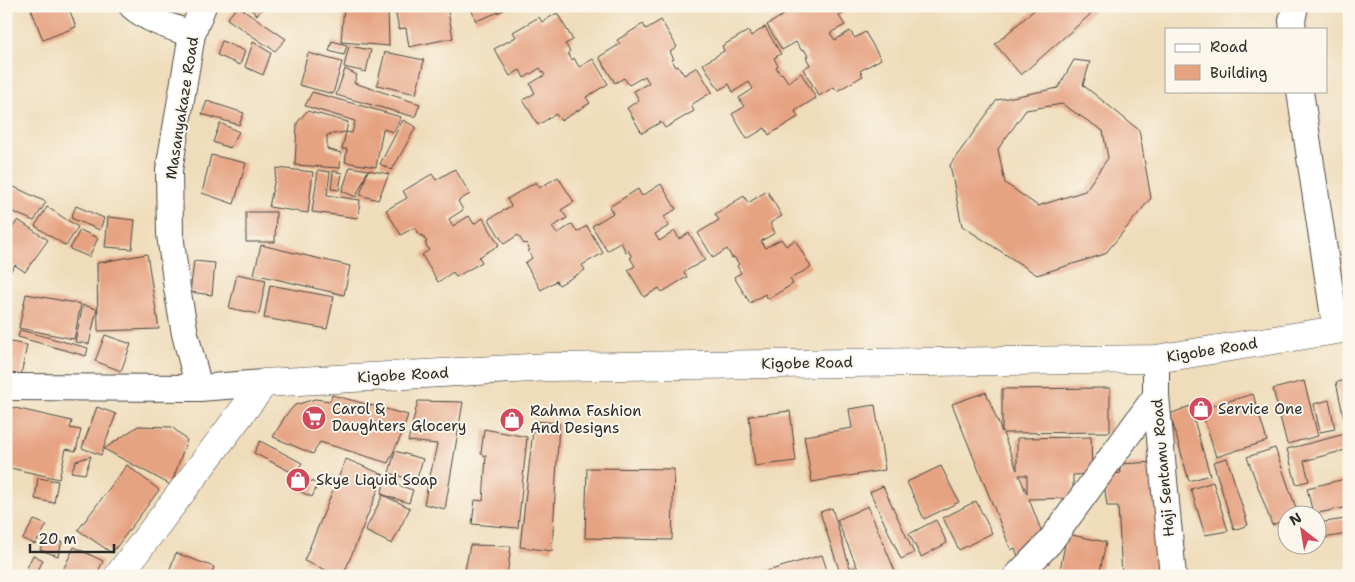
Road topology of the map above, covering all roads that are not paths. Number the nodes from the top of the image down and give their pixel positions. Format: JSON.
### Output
{"nodes":[{"id":1,"x":132,"y":6,"type":"edge"},
{"id":2,"x":203,"y":6,"type":"edge"},
{"id":3,"x":1295,"y":6,"type":"edge"},
{"id":4,"x":1293,"y":28,"type":"edge"},
{"id":5,"x":192,"y":34,"type":"junction"},
{"id":6,"x":1300,"y":92,"type":"edge"},
{"id":7,"x":1342,"y":329,"type":"edge"},
{"id":8,"x":1156,"y":359,"type":"junction"},
{"id":9,"x":264,"y":383,"type":"junction"},
{"id":10,"x":6,"y":387,"type":"edge"},
{"id":11,"x":199,"y":388,"type":"junction"},
{"id":12,"x":1156,"y":396,"type":"junction"},
{"id":13,"x":118,"y":576,"type":"edge"},
{"id":14,"x":1016,"y":576,"type":"edge"},
{"id":15,"x":1172,"y":576,"type":"edge"}],
"edges":[{"from":1,"to":5,"type":"street"},
{"from":2,"to":5,"type":"street","name":"Masanyakaze Road"},
{"from":3,"to":4,"type":"street"},
{"from":5,"to":11,"type":"street","name":"Masanyakaze Road"},
{"from":6,"to":7,"type":"street"},
{"from":7,"to":8,"type":"street","name":"Kigobe Road"},
{"from":8,"to":9,"type":"street","name":"Kigobe Road"},
{"from":8,"to":12,"type":"street","name":"Haji Sentamu Road"},
{"from":9,"to":11,"type":"street"},
{"from":9,"to":13,"type":"street"},
{"from":10,"to":11,"type":"street"},
{"from":12,"to":14,"type":"street"},
{"from":12,"to":15,"type":"street","name":"Haji Sentamu Road"}]}
